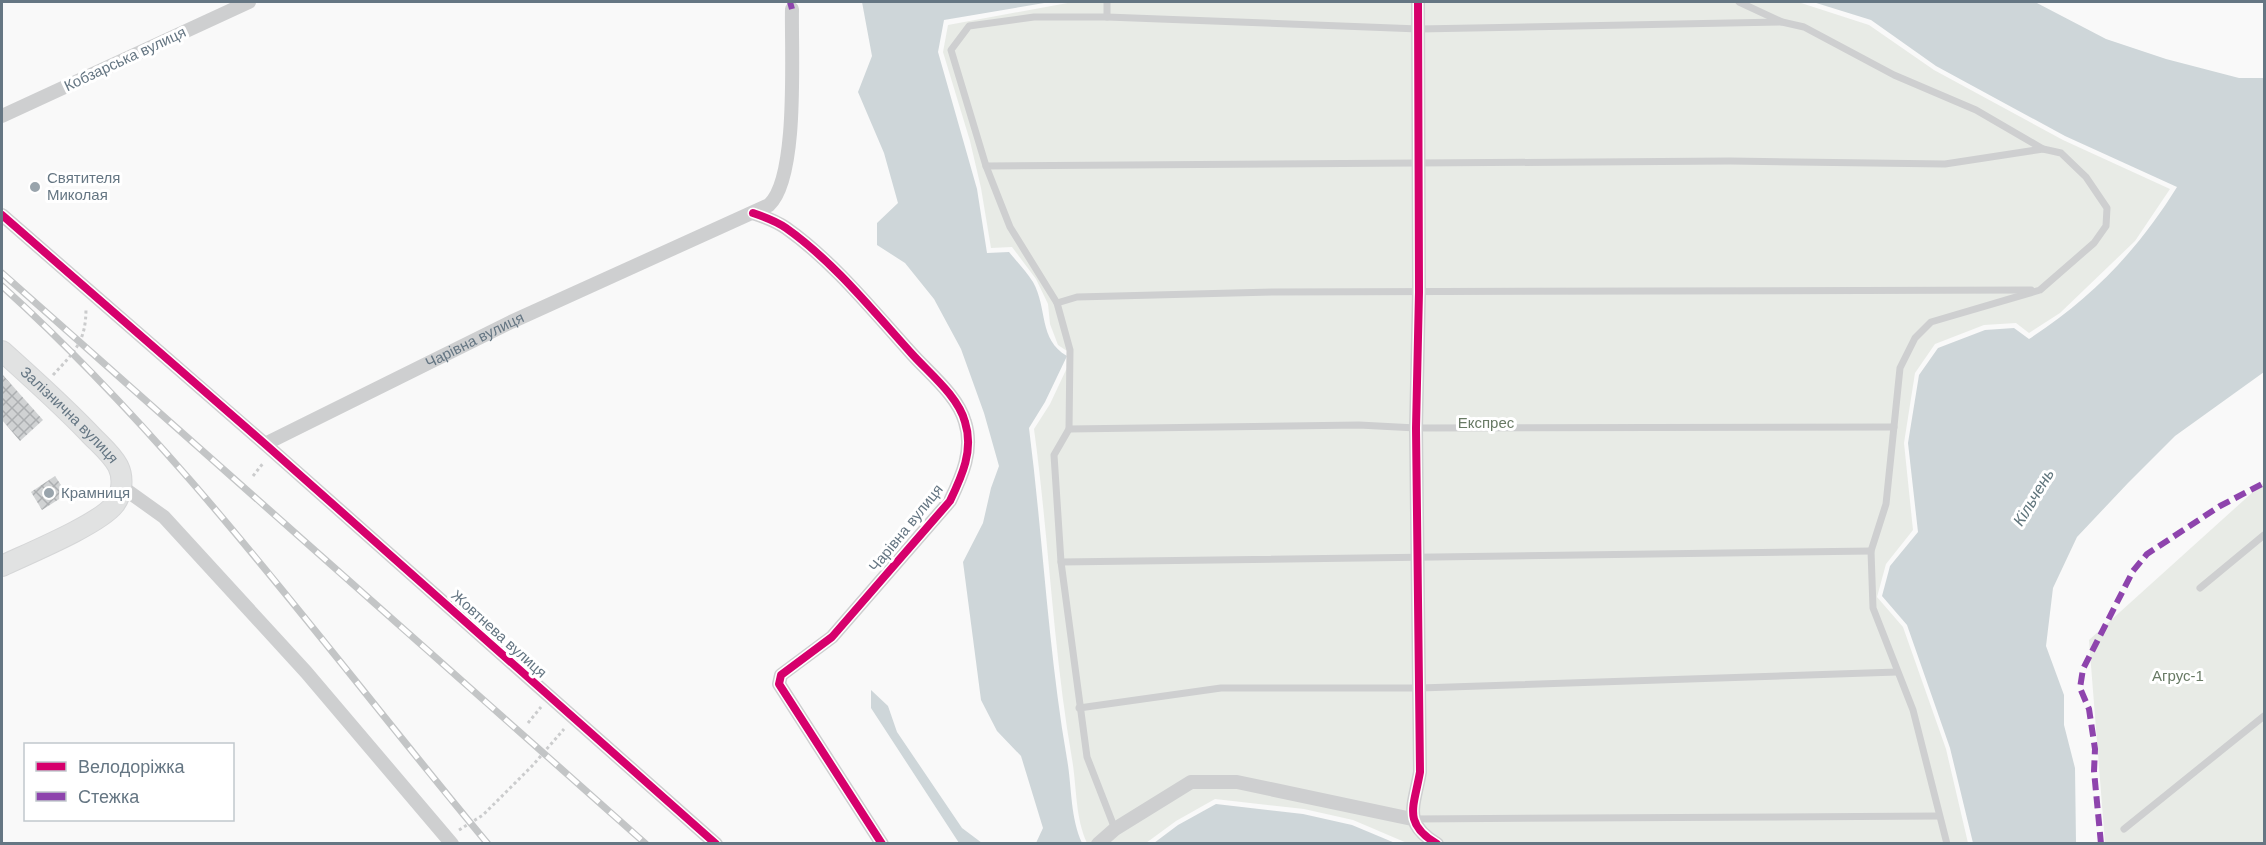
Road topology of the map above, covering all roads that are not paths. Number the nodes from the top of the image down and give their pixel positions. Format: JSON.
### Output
{"nodes":[{"id":1,"x":249,"y":2,"type":"edge"},
{"id":2,"x":1107,"y":2,"type":"edge"},
{"id":3,"x":1418,"y":2,"type":"edge"},
{"id":4,"x":1739,"y":2,"type":"edge"},
{"id":5,"x":792,"y":9,"type":"dead end"},
{"id":6,"x":1107,"y":17,"type":"junction"},
{"id":7,"x":1782,"y":22,"type":"junction"},
{"id":8,"x":1419,"y":29,"type":"junction"},
{"id":9,"x":2,"y":117,"type":"edge"},
{"id":10,"x":2043,"y":148,"type":"junction"},
{"id":11,"x":1418,"y":162,"type":"junction"},
{"id":12,"x":986,"y":166,"type":"junction"},
{"id":13,"x":753,"y":213,"type":"junction"},
{"id":14,"x":2,"y":215,"type":"edge"},
{"id":15,"x":2040,"y":290,"type":"junction"},
{"id":16,"x":1419,"y":292,"type":"junction"},
{"id":17,"x":1057,"y":303,"type":"junction"},
{"id":18,"x":2,"y":351,"type":"edge"},
{"id":19,"x":1894,"y":427,"type":"junction"},
{"id":20,"x":1416,"y":428,"type":"junction"},
{"id":21,"x":1069,"y":429,"type":"junction"},
{"id":22,"x":265,"y":444,"type":"junction"},
{"id":23,"x":122,"y":488,"type":"junction"},
{"id":24,"x":2265,"y":535,"type":"edge"},
{"id":25,"x":1871,"y":551,"type":"junction"},
{"id":26,"x":1418,"y":556,"type":"junction"},
{"id":27,"x":1060,"y":562,"type":"junction"},
{"id":28,"x":2,"y":566,"type":"edge"},
{"id":29,"x":2200,"y":588,"type":"dead end"},
{"id":30,"x":1897,"y":672,"type":"junction"},
{"id":31,"x":1420,"y":688,"type":"junction"},
{"id":32,"x":1079,"y":708,"type":"junction"},
{"id":33,"x":2265,"y":716,"type":"edge"},
{"id":34,"x":1939,"y":816,"type":"junction"},
{"id":35,"x":1412,"y":819,"type":"junction"},
{"id":36,"x":1115,"y":829,"type":"junction"},
{"id":37,"x":2124,"y":829,"type":"dead end"},
{"id":38,"x":450,"y":841,"type":"edge"},
{"id":39,"x":1100,"y":842,"type":"edge"},
{"id":40,"x":716,"y":843,"type":"edge"},
{"id":41,"x":882,"y":843,"type":"edge"},
{"id":42,"x":1437,"y":843,"type":"edge"},
{"id":43,"x":1947,"y":843,"type":"edge"}],
"edges":[{"from":1,"to":9,"type":"street","name":"Кобзарська вулиця"},
{"from":2,"to":6,"type":"lane"},
{"from":3,"to":8,"type":"street"},
{"from":4,"to":7,"type":"lane"},
{"from":5,"to":13,"type":"street","name":"Чарівна вулиця"},
{"from":6,"to":8,"type":"lane"},
{"from":6,"to":12,"type":"lane"},
{"from":7,"to":8,"type":"lane"},
{"from":7,"to":10,"type":"lane"},
{"from":8,"to":11,"type":"street"},
{"from":10,"to":11,"type":"lane"},
{"from":10,"to":15,"type":"lane"},
{"from":11,"to":12,"type":"lane"},
{"from":11,"to":16,"type":"street"},
{"from":12,"to":17,"type":"lane"},
{"from":13,"to":22,"type":"street","name":"Чарівна вулиця"},
{"from":13,"to":41,"type":"street","name":"Чарівна вулиця"},
{"from":14,"to":22,"type":"street","name":"Жовтнева вулиця"},
{"from":15,"to":16,"type":"lane"},
{"from":15,"to":19,"type":"lane"},
{"from":16,"to":17,"type":"lane"},
{"from":16,"to":20,"type":"street"},
{"from":17,"to":21,"type":"lane"},
{"from":18,"to":23,"type":"street","name":"Залізнична вулиця"},
{"from":19,"to":20,"type":"lane"},
{"from":19,"to":25,"type":"lane"},
{"from":20,"to":21,"type":"lane"},
{"from":20,"to":26,"type":"street"},
{"from":21,"to":27,"type":"lane"},
{"from":22,"to":40,"type":"street","name":"Жовтнева вулиця"},
{"from":23,"to":28,"type":"street"},
{"from":23,"to":38,"type":"street"},
{"from":24,"to":29,"type":"lane"},
{"from":25,"to":26,"type":"lane"},
{"from":25,"to":30,"type":"lane"},
{"from":26,"to":27,"type":"lane"},
{"from":26,"to":31,"type":"street"},
{"from":27,"to":32,"type":"lane"},
{"from":30,"to":31,"type":"lane"},
{"from":30,"to":34,"type":"lane"},
{"from":31,"to":32,"type":"lane"},
{"from":31,"to":35,"type":"street"},
{"from":32,"to":36,"type":"lane"},
{"from":33,"to":37,"type":"lane"},
{"from":34,"to":35,"type":"lane"},
{"from":34,"to":43,"type":"lane"},
{"from":35,"to":36,"type":"street"},
{"from":35,"to":42,"type":"street"},
{"from":36,"to":39,"type":"street"}]}
